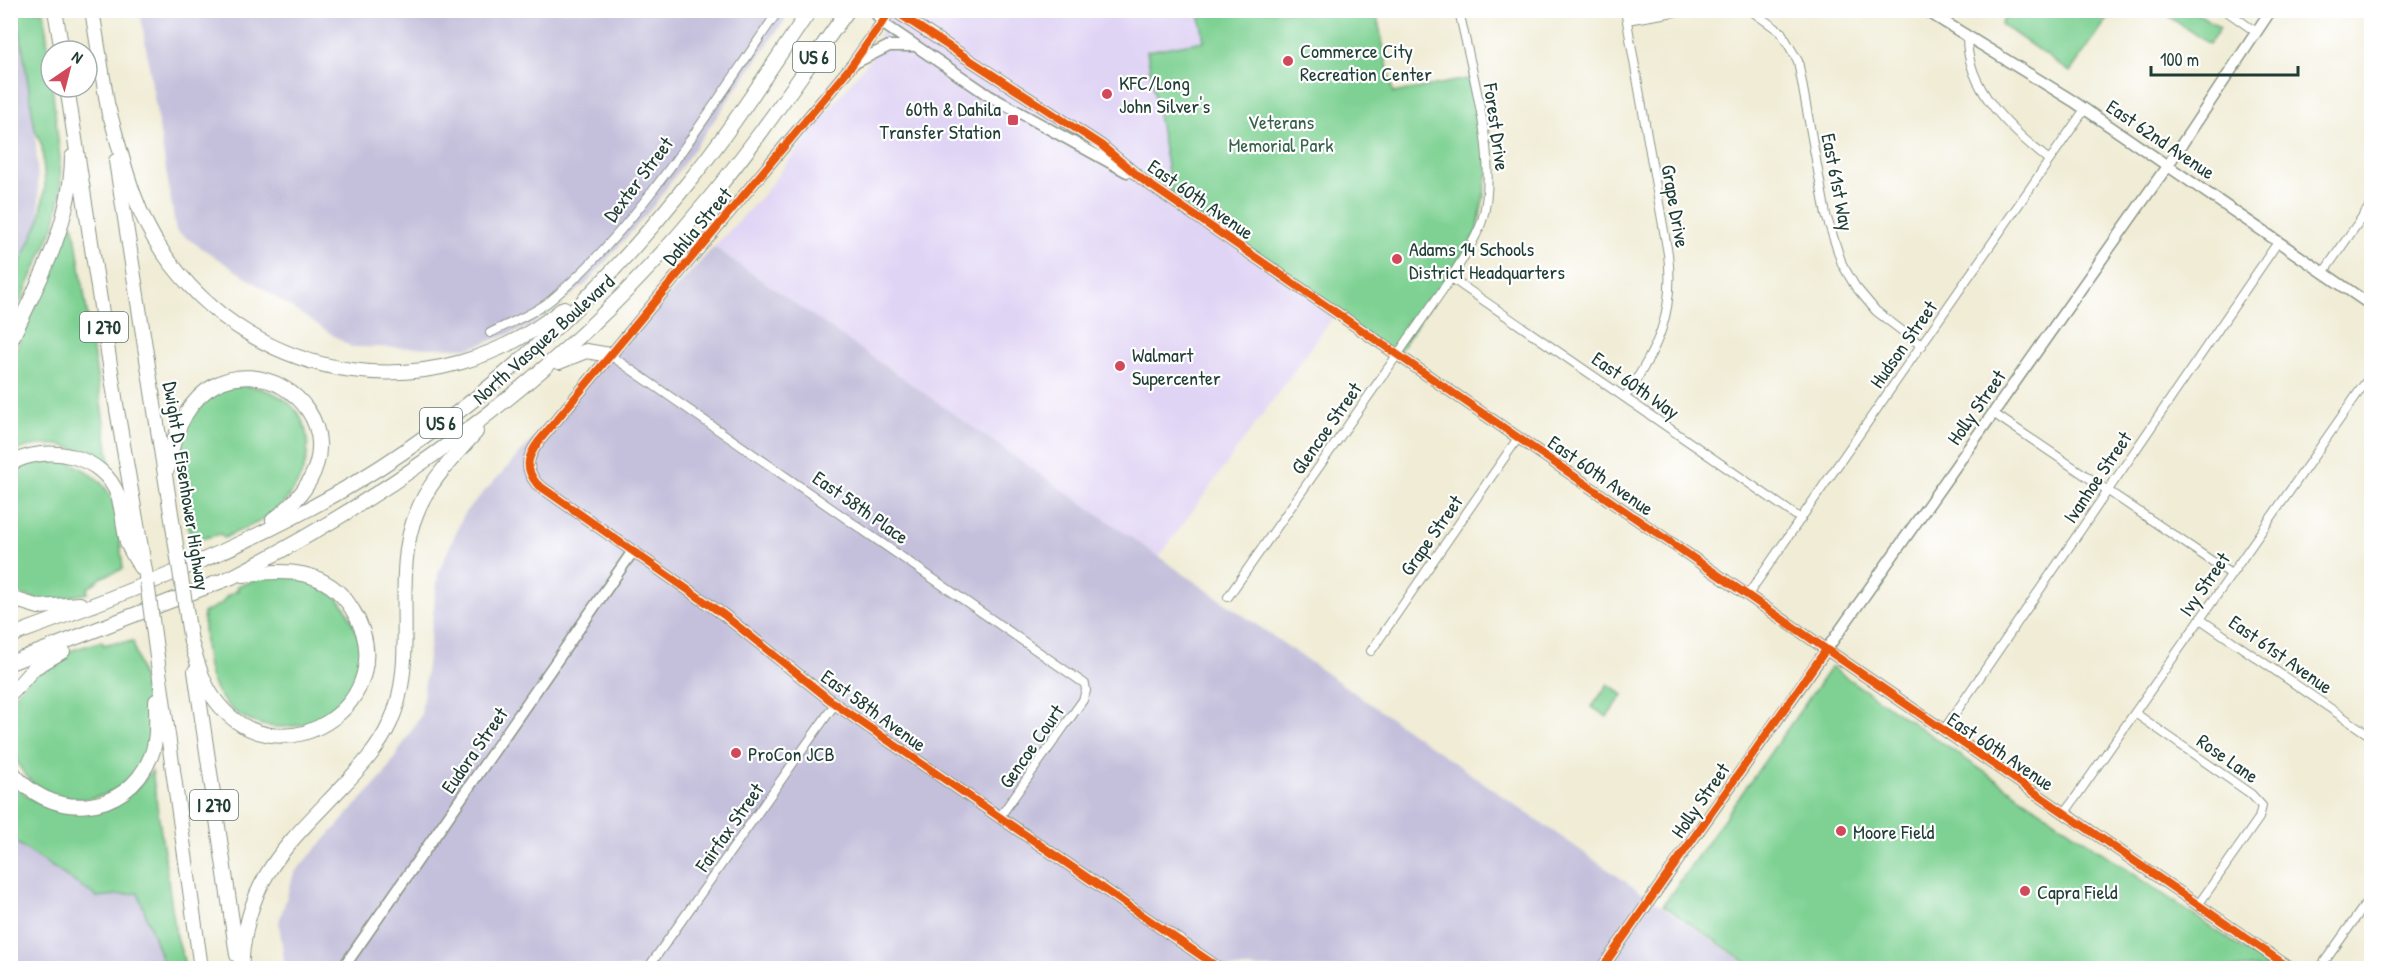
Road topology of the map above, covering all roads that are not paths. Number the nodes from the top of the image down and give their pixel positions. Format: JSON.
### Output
{"nodes":[{"id":1,"x":55,"y":10,"type":"edge"},
{"id":2,"x":92,"y":10,"type":"edge"},
{"id":3,"x":779,"y":10,"type":"edge"},
{"id":4,"x":810,"y":10,"type":"edge"},
{"id":5,"x":848,"y":10,"type":"edge"},
{"id":6,"x":874,"y":10,"type":"edge"},
{"id":7,"x":892,"y":10,"type":"edge"},
{"id":8,"x":1460,"y":10,"type":"edge"},
{"id":9,"x":1625,"y":10,"type":"edge"},
{"id":10,"x":1686,"y":10,"type":"edge"},
{"id":11,"x":1749,"y":10,"type":"edge"},
{"id":12,"x":1925,"y":10,"type":"edge"},
{"id":13,"x":2225,"y":10,"type":"edge"},
{"id":14,"x":2271,"y":10,"type":"edge"},
{"id":15,"x":1627,"y":20,"type":"junction"},
{"id":16,"x":882,"y":23,"type":"junction"},
{"id":17,"x":2256,"y":32,"type":"junction"},
{"id":18,"x":1967,"y":37,"type":"junction"},
{"id":19,"x":60,"y":39,"type":"edge"},
{"id":20,"x":918,"y":48,"type":"junction"},
{"id":21,"x":852,"y":65,"type":"junction"},
{"id":22,"x":69,"y":99,"type":"edge"},
{"id":23,"x":108,"y":107,"type":"junction"},
{"id":24,"x":2085,"y":109,"type":"junction"},
{"id":25,"x":72,"y":116,"type":"junction"},
{"id":26,"x":2049,"y":160,"type":"junction"},
{"id":27,"x":2168,"y":165,"type":"junction"},
{"id":28,"x":1143,"y":180,"type":"junction"},
{"id":29,"x":2372,"y":203,"type":"edge"},
{"id":30,"x":2277,"y":242,"type":"junction"},
{"id":31,"x":613,"y":269,"type":"junction"},
{"id":32,"x":2323,"y":273,"type":"junction"},
{"id":33,"x":1451,"y":278,"type":"junction"},
{"id":34,"x":2372,"y":306,"type":"edge"},
{"id":35,"x":490,"y":333,"type":"dead end"},
{"id":36,"x":10,"y":342,"type":"edge"},
{"id":37,"x":1922,"y":346,"type":"junction"},
{"id":38,"x":610,"y":355,"type":"junction"},
{"id":39,"x":1397,"y":355,"type":"junction"},
{"id":40,"x":2372,"y":373,"type":"edge"},
{"id":41,"x":536,"y":376,"type":"junction"},
{"id":42,"x":1625,"y":397,"type":"junction"},
{"id":43,"x":495,"y":410,"type":"junction"},
{"id":44,"x":1993,"y":413,"type":"junction"},
{"id":45,"x":1518,"y":438,"type":"junction"},
{"id":46,"x":528,"y":461,"type":"joint"},
{"id":47,"x":10,"y":464,"type":"edge"},
{"id":48,"x":166,"y":478,"type":"junction"},
{"id":49,"x":2108,"y":490,"type":"junction"},
{"id":50,"x":1801,"y":519,"type":"junction"},
{"id":51,"x":134,"y":540,"type":"junction"},
{"id":52,"x":243,"y":543,"type":"junction"},
{"id":53,"x":633,"y":551,"type":"junction"},
{"id":54,"x":2231,"y":574,"type":"junction"},
{"id":55,"x":232,"y":577,"type":"junction"},
{"id":56,"x":1748,"y":596,"type":"junction"},
{"id":57,"x":1228,"y":597,"type":"dead end"},
{"id":58,"x":10,"y":598,"type":"edge"},
{"id":59,"x":109,"y":600,"type":"junction"},
{"id":60,"x":2200,"y":619,"type":"junction"},
{"id":61,"x":102,"y":629,"type":"junction"},
{"id":62,"x":10,"y":636,"type":"edge"},
{"id":63,"x":191,"y":642,"type":"junction"},
{"id":64,"x":1371,"y":651,"type":"dead end"},
{"id":65,"x":1825,"y":651,"type":"junction"},
{"id":66,"x":158,"y":657,"type":"junction"},
{"id":67,"x":10,"y":663,"type":"edge"},
{"id":68,"x":1086,"y":691,"type":"joint"},
{"id":69,"x":10,"y":695,"type":"edge"},
{"id":70,"x":835,"y":704,"type":"junction"},
{"id":71,"x":2135,"y":713,"type":"junction"},
{"id":72,"x":1943,"y":731,"type":"junction"},
{"id":73,"x":2372,"y":737,"type":"edge"},
{"id":74,"x":10,"y":769,"type":"edge"},
{"id":75,"x":2064,"y":814,"type":"junction"},
{"id":76,"x":999,"y":818,"type":"junction"},
{"id":77,"x":2372,"y":895,"type":"edge"},
{"id":78,"x":2198,"y":905,"type":"junction"},
{"id":79,"x":201,"y":969,"type":"edge"},
{"id":80,"x":240,"y":969,"type":"edge"},
{"id":81,"x":344,"y":969,"type":"edge"},
{"id":82,"x":648,"y":969,"type":"edge"},
{"id":83,"x":1220,"y":969,"type":"edge"},
{"id":84,"x":1602,"y":969,"type":"edge"},
{"id":85,"x":2290,"y":969,"type":"edge"},
{"id":86,"x":2320,"y":969,"type":"edge"}],
"edges":[{"from":1,"to":19,"type":"highway"},
{"from":2,"to":23,"type":"highway","name":"Dwight D. Eisenhower Highway","number":"I 270"},
{"from":3,"to":35,"type":"street","name":"Dexter Street"},
{"from":4,"to":31,"type":"highway","name":"North Vasquez Boulevard","number":"US 6"},
{"from":5,"to":41,"type":"highway","name":"North Vasquez Boulevard","number":"US 6"},
{"from":6,"to":16,"type":"street","name":"East 60th Avenue"},
{"from":7,"to":16,"type":"street","name":"Dahlia Street"},
{"from":7,"to":28,"type":"street","name":"East 60th Avenue"},
{"from":8,"to":33,"type":"street","name":"Forest Drive"},
{"from":9,"to":15,"type":"street","name":"Grape Drive"},
{"from":10,"to":15,"type":"street"},
{"from":11,"to":37,"type":"street","name":"East 61st Way"},
{"from":12,"to":18,"type":"street","name":"East 62nd Avenue"},
{"from":13,"to":17,"type":"street"},
{"from":14,"to":17,"type":"street","name":"Holly Street"},
{"from":15,"to":42,"type":"street","name":"Grape Drive"},
{"from":16,"to":20,"type":"street","name":"East 60th Avenue"},
{"from":16,"to":21,"type":"street","name":"Dahlia Street"},
{"from":17,"to":27,"type":"street","name":"Holly Street"},
{"from":18,"to":24,"type":"street","name":"East 62nd Avenue"},
{"from":18,"to":26,"type":"street"},
{"from":20,"to":21,"type":"street"},
{"from":20,"to":28,"type":"street","name":"East 60th Avenue"},
{"from":21,"to":38,"type":"street","name":"Dahlia Street"},
{"from":22,"to":25,"type":"highway","number":"I 270"},
{"from":23,"to":31,"type":"highway"},
{"from":23,"to":48,"type":"highway","name":"Dwight D. Eisenhower Highway","number":"I 270"},
{"from":24,"to":26,"type":"street","name":"Hudson Street"},
{"from":24,"to":27,"type":"street","name":"East 62nd Avenue"},
{"from":25,"to":36,"type":"highway"},
{"from":25,"to":51,"type":"highway","number":"I 270"},
{"from":26,"to":37,"type":"street","name":"Hudson Street"},
{"from":27,"to":30,"type":"street","name":"East 62nd Avenue"},
{"from":27,"to":44,"type":"street","name":"Holly Street"},
{"from":28,"to":39,"type":"street","name":"East 60th Avenue"},
{"from":29,"to":32,"type":"street"},
{"from":30,"to":32,"type":"street","name":"East 62nd Avenue"},
{"from":30,"to":49,"type":"street","name":"Ivanhoe Street"},
{"from":31,"to":52,"type":"highway","name":"North Vasquez Boulevard","number":"US 6"},
{"from":32,"to":34,"type":"street","name":"East 62nd Avenue"},
{"from":33,"to":39,"type":"street","name":"Glencoe Street"},
{"from":33,"to":42,"type":"street","name":"East 60th Way"},
{"from":37,"to":50,"type":"street","name":"Hudson Street"},
{"from":38,"to":41,"type":"highway"},
{"from":38,"to":46,"type":"street","name":"Dahlia Street"},
{"from":38,"to":68,"type":"street","name":"East 58th Place"},
{"from":39,"to":45,"type":"street","name":"East 60th Avenue"},
{"from":39,"to":57,"type":"street","name":"Glencoe Street"},
{"from":40,"to":54,"type":"street","name":"Ivy Street"},
{"from":41,"to":43,"type":"highway","name":"North Vasquez Boulevard","number":"US 6"},
{"from":42,"to":50,"type":"street","name":"East 60th Way"},
{"from":43,"to":55,"type":"highway","name":"North Vasquez Boulevard","number":"US 6"},
{"from":43,"to":80,"type":"highway"},
{"from":44,"to":49,"type":"street"},
{"from":44,"to":65,"type":"street","name":"Holly Street"},
{"from":45,"to":56,"type":"street","name":"East 60th Avenue"},
{"from":45,"to":64,"type":"street","name":"Grape Street"},
{"from":46,"to":53,"type":"street","name":"East 58th Avenue"},
{"from":47,"to":51,"type":"highway"},
{"from":48,"to":52,"type":"highway"},
{"from":48,"to":63,"type":"highway","name":"Dwight D. Eisenhower Highway","number":"I 270","bridge":true},
{"from":49,"to":54,"type":"street"},
{"from":49,"to":72,"type":"street","name":"Ivanhoe Street"},
{"from":50,"to":56,"type":"street","name":"Hudson Street"},
{"from":51,"to":66,"type":"highway","number":"I 270","bridge":true},
{"from":52,"to":59,"type":"highway","name":"North Vasquez Boulevard","number":"US 6"},
{"from":53,"to":70,"type":"street","name":"East 58th Avenue"},
{"from":53,"to":81,"type":"street","name":"Eudora Street"},
{"from":54,"to":60,"type":"street","name":"Ivy Street"},
{"from":55,"to":61,"type":"highway","name":"North Vasquez Boulevard","number":"US 6"},
{"from":55,"to":63,"type":"highway"},
{"from":56,"to":65,"type":"street","name":"East 60th Avenue"},
{"from":58,"to":59,"type":"highway"},
{"from":59,"to":62,"type":"highway","name":"North Vasquez Boulevard","number":"US 6"},
{"from":60,"to":71,"type":"street","name":"Ivy Street"},
{"from":60,"to":73,"type":"street","name":"East 61st Avenue"},
{"from":61,"to":67,"type":"highway","name":"North Vasquez Boulevard","number":"US 6"},
{"from":61,"to":69,"type":"highway"},
{"from":63,"to":80,"type":"highway","name":"Dwight D. Eisenhower Highway","number":"I 270"},
{"from":65,"to":72,"type":"street","name":"East 60th Avenue"},
{"from":65,"to":84,"type":"street","name":"Holly Street"},
{"from":66,"to":74,"type":"highway"},
{"from":66,"to":79,"type":"highway","number":"I 270"},
{"from":68,"to":76,"type":"street","name":"Gencoe Court"},
{"from":70,"to":76,"type":"street","name":"East 58th Avenue"},
{"from":70,"to":82,"type":"street","name":"Fairfax Street"},
{"from":71,"to":75,"type":"street","name":"Ivy Street"},
{"from":71,"to":78,"type":"street","name":"Rose Lane"},
{"from":72,"to":75,"type":"street","name":"East 60th Avenue"},
{"from":75,"to":78,"type":"street","name":"East 60th Avenue"},
{"from":76,"to":83,"type":"street","name":"East 58th Avenue"},
{"from":77,"to":86,"type":"street"},
{"from":78,"to":85,"type":"street","name":"East 60th Avenue"}]}
